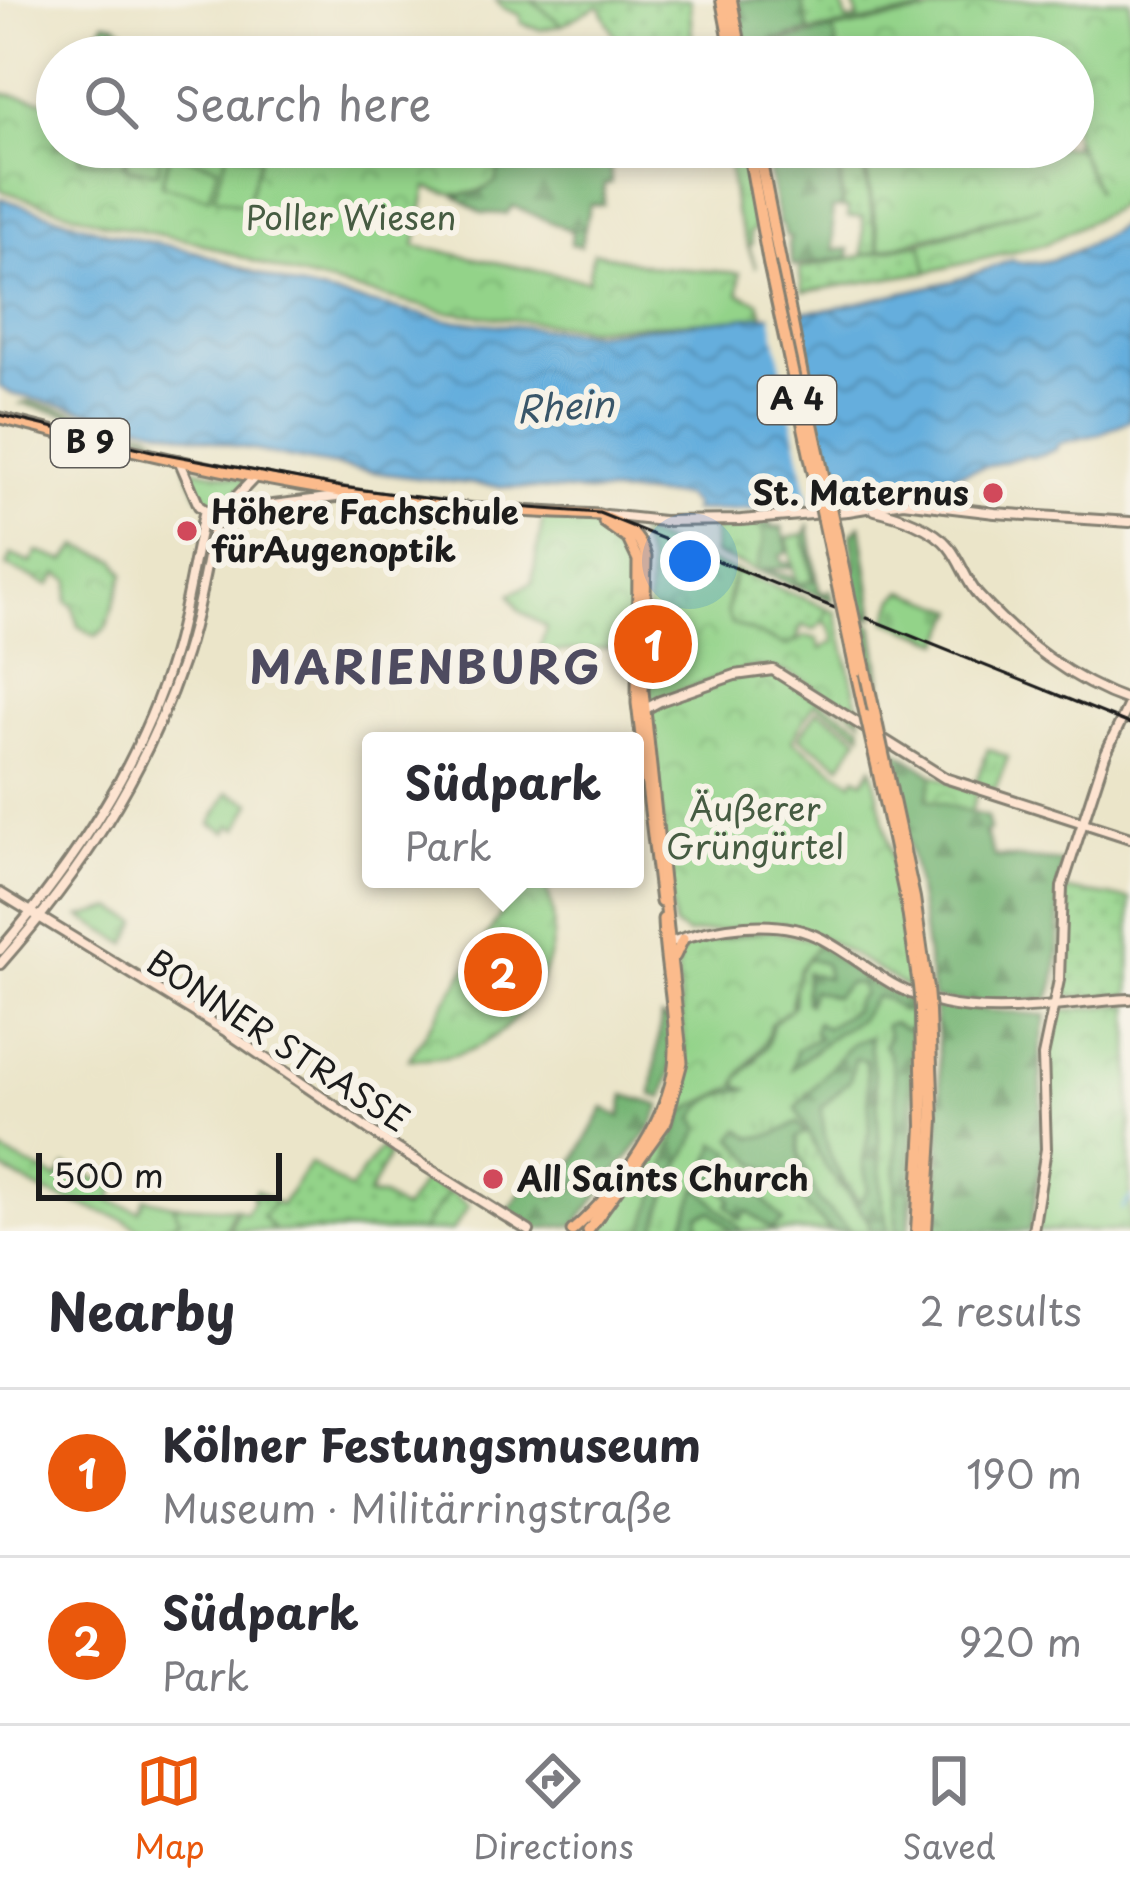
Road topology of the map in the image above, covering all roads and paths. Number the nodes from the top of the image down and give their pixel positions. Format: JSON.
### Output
{"nodes":[{"id":1,"x":722,"y":0,"type":"edge"},
{"id":2,"x":731,"y":0,"type":"edge"},
{"id":3,"x":731,"y":36,"type":"edge"},
{"id":4,"x":735,"y":36,"type":"edge"},
{"id":5,"x":753,"y":168,"type":"edge"},
{"id":6,"x":761,"y":168,"type":"edge"},
{"id":7,"x":774,"y":262,"type":"junction"},
{"id":8,"x":0,"y":421,"type":"edge"},
{"id":9,"x":180,"y":462,"type":"junction"},
{"id":10,"x":259,"y":477,"type":"junction"},
{"id":11,"x":354,"y":494,"type":"junction"},
{"id":12,"x":925,"y":504,"type":"junction"},
{"id":13,"x":212,"y":510,"type":"junction"},
{"id":14,"x":231,"y":510,"type":"junction"},
{"id":15,"x":862,"y":510,"type":"junction"},
{"id":16,"x":606,"y":519,"type":"junction"},
{"id":17,"x":647,"y":519,"type":"junction"},
{"id":18,"x":632,"y":520,"type":"junction"},
{"id":19,"x":902,"y":520,"type":"junction"},
{"id":20,"x":1130,"y":522,"type":"edge"},
{"id":21,"x":638,"y":537,"type":"junction"},
{"id":22,"x":178,"y":638,"type":"junction"},
{"id":23,"x":189,"y":640,"type":"junction"},
{"id":24,"x":1130,"y":701,"type":"edge"},
{"id":25,"x":641,"y":711,"type":"junction"},
{"id":26,"x":644,"y":732,"type":"edge"},
{"id":27,"x":644,"y":736,"type":"edge"},
{"id":28,"x":880,"y":761,"type":"junction"},
{"id":29,"x":1084,"y":822,"type":"junction"},
{"id":30,"x":1130,"y":838,"type":"edge"},
{"id":31,"x":66,"y":877,"type":"junction"},
{"id":32,"x":0,"y":893,"type":"edge"},
{"id":33,"x":45,"y":917,"type":"junction"},
{"id":34,"x":666,"y":921,"type":"junction"},
{"id":35,"x":677,"y":942,"type":"junction"},
{"id":36,"x":0,"y":950,"type":"edge"},
{"id":37,"x":0,"y":964,"type":"edge"},
{"id":38,"x":1057,"y":993,"type":"junction"},
{"id":39,"x":1130,"y":999,"type":"edge"},
{"id":40,"x":1068,"y":1003,"type":"junction"},
{"id":41,"x":1054,"y":1004,"type":"junction"},
{"id":42,"x":1041,"y":1005,"type":"junction"},
{"id":43,"x":925,"y":1010,"type":"junction"},
{"id":44,"x":1051,"y":1017,"type":"junction"},
{"id":45,"x":529,"y":1231,"type":"edge"},
{"id":46,"x":572,"y":1231,"type":"edge"},
{"id":47,"x":588,"y":1231,"type":"edge"},
{"id":48,"x":917,"y":1231,"type":"edge"},
{"id":49,"x":926,"y":1231,"type":"edge"},
{"id":50,"x":1033,"y":1231,"type":"edge"}],
"edges":[{"from":1,"to":3,"type":"highway"},
{"from":2,"to":4,"type":"highway"},
{"from":5,"to":7,"type":"highway","number":"A 4"},
{"from":6,"to":7,"type":"highway","number":"A 4"},
{"from":7,"to":28,"type":"highway","number":"A 4","bridge":true},
{"from":7,"to":28,"type":"highway","number":"A 4","bridge":true},
{"from":8,"to":9,"type":"main road","number":"B 9"},
{"from":9,"to":10,"type":"main road","number":"B 9"},
{"from":9,"to":13,"type":"main road"},
{"from":10,"to":11,"type":"main road","number":"B 9"},
{"from":10,"to":14,"type":"main road"},
{"from":11,"to":14,"type":"main road"},
{"from":11,"to":16,"type":"main road","number":"B 9"},
{"from":12,"to":15,"type":"main road"},
{"from":12,"to":19,"type":"main road"},
{"from":12,"to":20,"type":"main road"},
{"from":13,"to":14,"type":"main road"},
{"from":13,"to":22,"type":"main road"},
{"from":13,"to":23,"type":"main road"},
{"from":15,"to":17,"type":"main road"},
{"from":15,"to":19,"type":"main road"},
{"from":16,"to":17,"type":"main road"},
{"from":16,"to":18,"type":"main road"},
{"from":16,"to":21,"type":"main road"},
{"from":16,"to":25,"type":"main road"},
{"from":17,"to":18,"type":"main road"},
{"from":18,"to":21,"type":"main road"},
{"from":19,"to":24,"type":"main road"},
{"from":21,"to":25,"type":"main road"},
{"from":22,"to":23,"type":"main road"},
{"from":22,"to":31,"type":"main road"},
{"from":23,"to":31,"type":"main road"},
{"from":24,"to":29,"type":"main road"},
{"from":25,"to":26,"type":"main road"},
{"from":25,"to":29,"type":"main road"},
{"from":27,"to":34,"type":"main road"},
{"from":28,"to":43,"type":"highway","number":"A 4","bridge":true},
{"from":29,"to":30,"type":"main road"},
{"from":29,"to":38,"type":"main road"},
{"from":31,"to":33,"type":"main road"},
{"from":31,"to":33,"type":"main road"},
{"from":32,"to":33,"type":"main road","name":"BONNER STRASSE"},
{"from":33,"to":36,"type":"main road"},
{"from":33,"to":37,"type":"main road"},
{"from":33,"to":45,"type":"main road","name":"BONNER STRASSE"},
{"from":34,"to":35,"type":"main road"},
{"from":34,"to":35,"type":"main road"},
{"from":35,"to":42,"type":"main road"},
{"from":35,"to":46,"type":"main road"},
{"from":35,"to":47,"type":"main road"},
{"from":38,"to":40,"type":"main road"},
{"from":38,"to":41,"type":"main road"},
{"from":39,"to":40,"type":"main road"},
{"from":40,"to":41,"type":"main road"},
{"from":41,"to":42,"type":"main road"},
{"from":41,"to":44,"type":"main road"},
{"from":42,"to":44,"type":"main road"},
{"from":43,"to":48,"type":"highway","number":"A 4"},
{"from":43,"to":49,"type":"highway","number":"A 4"},
{"from":44,"to":50,"type":"main road"}]}
